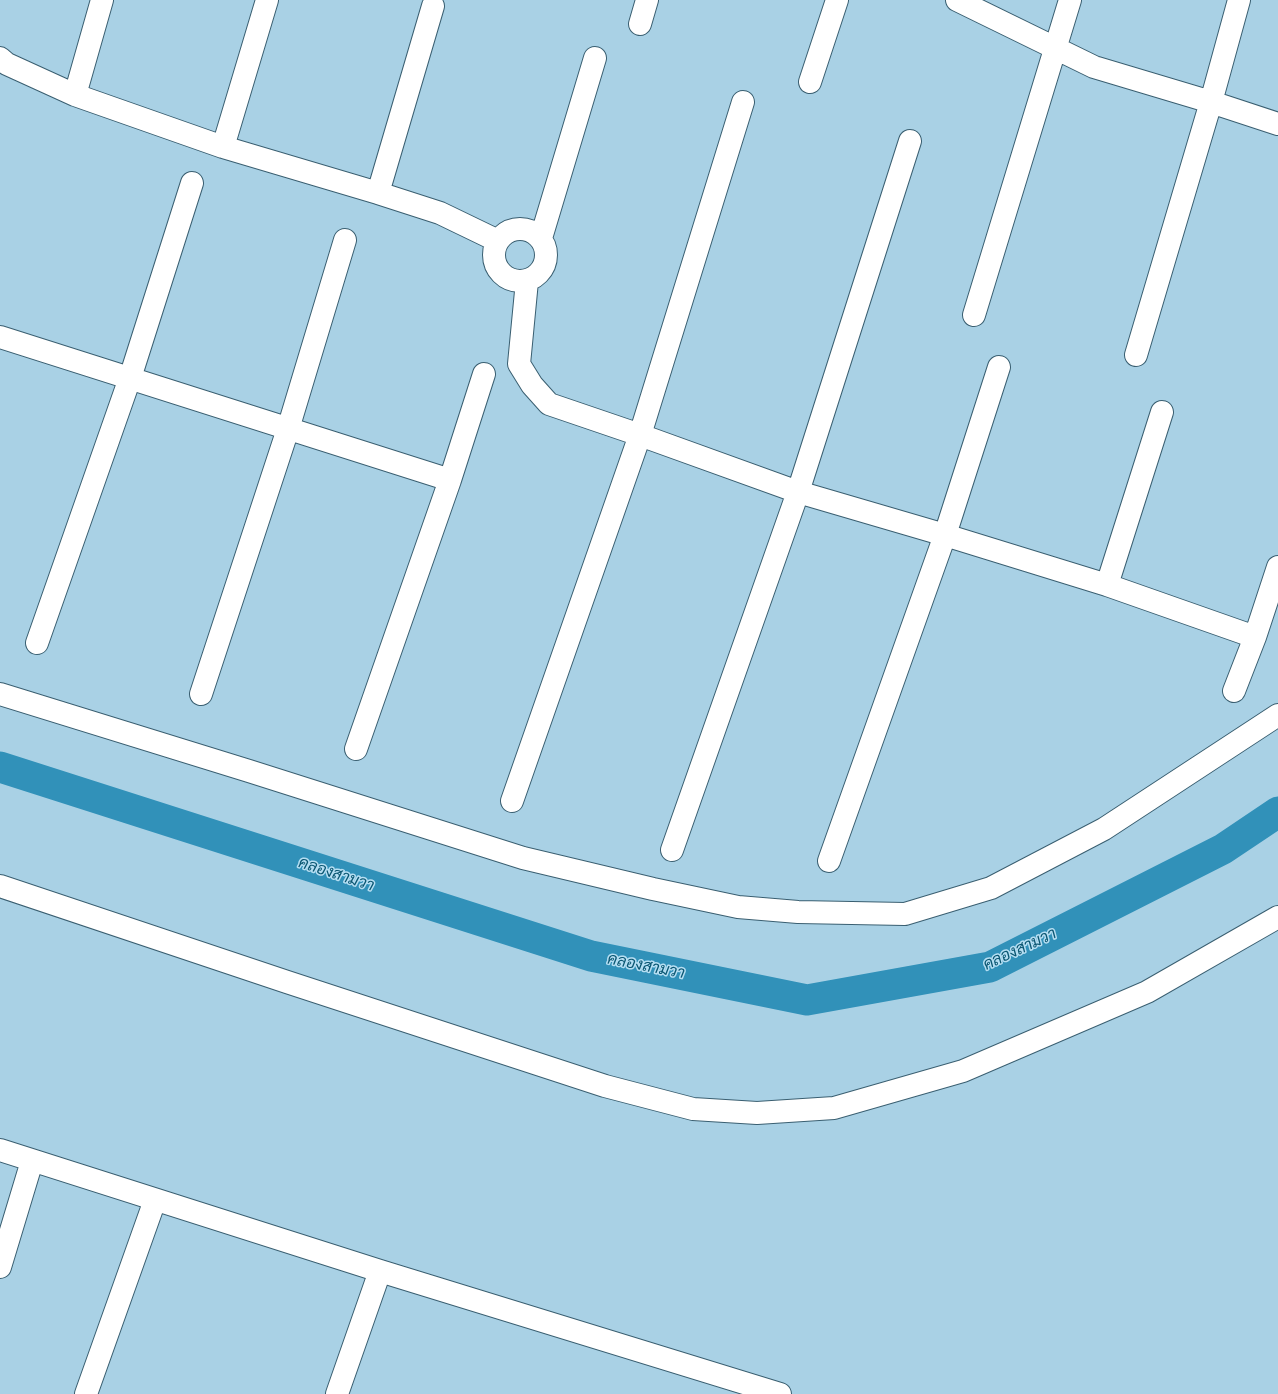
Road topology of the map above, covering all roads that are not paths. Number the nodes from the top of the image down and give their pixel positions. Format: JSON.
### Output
{"nodes":[{"id":1,"x":102,"y":0,"type":"edge"},
{"id":2,"x":267,"y":0,"type":"edge"},
{"id":3,"x":647,"y":0,"type":"edge"},
{"id":4,"x":836,"y":0,"type":"edge"},
{"id":5,"x":957,"y":0,"type":"edge"},
{"id":6,"x":1070,"y":0,"type":"edge"},
{"id":7,"x":1239,"y":0,"type":"edge"},
{"id":8,"x":432,"y":6,"type":"dead end"},
{"id":9,"x":640,"y":24,"type":"dead end"},
{"id":10,"x":1055,"y":48,"type":"junction"},
{"id":11,"x":0,"y":58,"type":"edge"},
{"id":12,"x":595,"y":58,"type":"dead end"},
{"id":13,"x":810,"y":82,"type":"dead end"},
{"id":14,"x":75,"y":95,"type":"junction"},
{"id":15,"x":743,"y":102,"type":"dead end"},
{"id":16,"x":1211,"y":102,"type":"junction"},
{"id":17,"x":1278,"y":124,"type":"edge"},
{"id":18,"x":910,"y":141,"type":"dead end"},
{"id":19,"x":223,"y":147,"type":"junction"},
{"id":20,"x":192,"y":183,"type":"dead end"},
{"id":21,"x":378,"y":193,"type":"junction"},
{"id":22,"x":541,"y":238,"type":"junction"},
{"id":23,"x":345,"y":240,"type":"dead end"},
{"id":24,"x":498,"y":241,"type":"junction"},
{"id":25,"x":527,"y":281,"type":"junction"},
{"id":26,"x":974,"y":315,"type":"dead end"},
{"id":27,"x":0,"y":337,"type":"edge"},
{"id":28,"x":1136,"y":355,"type":"dead end"},
{"id":29,"x":999,"y":367,"type":"dead end"},
{"id":30,"x":484,"y":374,"type":"dead end"},
{"id":31,"x":130,"y":378,"type":"junction"},
{"id":32,"x":1162,"y":412,"type":"dead end"},
{"id":33,"x":288,"y":429,"type":"junction"},
{"id":34,"x":640,"y":435,"type":"junction"},
{"id":35,"x":450,"y":480,"type":"junction"},
{"id":36,"x":798,"y":492,"type":"junction"},
{"id":37,"x":945,"y":535,"type":"junction"},
{"id":38,"x":1278,"y":567,"type":"edge"},
{"id":39,"x":1107,"y":585,"type":"junction"},
{"id":40,"x":1254,"y":637,"type":"junction"},
{"id":41,"x":37,"y":643,"type":"dead end"},
{"id":42,"x":1234,"y":691,"type":"dead end"},
{"id":43,"x":0,"y":694,"type":"edge"},
{"id":44,"x":200,"y":694,"type":"dead end"},
{"id":45,"x":1278,"y":715,"type":"edge"},
{"id":46,"x":356,"y":749,"type":"dead end"},
{"id":47,"x":512,"y":801,"type":"dead end"},
{"id":48,"x":672,"y":850,"type":"dead end"},
{"id":49,"x":829,"y":861,"type":"dead end"},
{"id":50,"x":0,"y":886,"type":"edge"},
{"id":51,"x":1278,"y":917,"type":"edge"},
{"id":52,"x":0,"y":1150,"type":"edge"},
{"id":53,"x":32,"y":1161,"type":"junction"},
{"id":54,"x":155,"y":1200,"type":"junction"},
{"id":55,"x":0,"y":1267,"type":"edge"},
{"id":56,"x":380,"y":1270,"type":"junction"},
{"id":57,"x":86,"y":1394,"type":"edge"},
{"id":58,"x":337,"y":1394,"type":"edge"},
{"id":59,"x":780,"y":1394,"type":"edge"}],
"edges":[{"from":1,"to":14,"type":"street"},
{"from":2,"to":19,"type":"street"},
{"from":3,"to":9,"type":"street"},
{"from":4,"to":13,"type":"street"},
{"from":5,"to":10,"type":"street"},
{"from":6,"to":10,"type":"street"},
{"from":7,"to":16,"type":"street"},
{"from":8,"to":21,"type":"street"},
{"from":10,"to":16,"type":"street"},
{"from":10,"to":26,"type":"street"},
{"from":11,"to":14,"type":"street"},
{"from":12,"to":22,"type":"street"},
{"from":14,"to":19,"type":"street"},
{"from":15,"to":34,"type":"street"},
{"from":16,"to":17,"type":"street"},
{"from":16,"to":28,"type":"street"},
{"from":18,"to":36,"type":"street"},
{"from":19,"to":21,"type":"street"},
{"from":20,"to":31,"type":"street"},
{"from":21,"to":24,"type":"street"},
{"from":22,"to":24,"type":"street"},
{"from":22,"to":25,"type":"street"},
{"from":23,"to":33,"type":"street"},
{"from":24,"to":25,"type":"street"},
{"from":25,"to":34,"type":"street"},
{"from":27,"to":31,"type":"street"},
{"from":29,"to":37,"type":"street"},
{"from":30,"to":35,"type":"street"},
{"from":31,"to":33,"type":"street"},
{"from":31,"to":41,"type":"street"},
{"from":32,"to":39,"type":"street"},
{"from":33,"to":35,"type":"street"},
{"from":33,"to":44,"type":"street"},
{"from":34,"to":36,"type":"street"},
{"from":34,"to":47,"type":"street"},
{"from":35,"to":46,"type":"street"},
{"from":36,"to":37,"type":"street"},
{"from":36,"to":48,"type":"street"},
{"from":37,"to":39,"type":"street"},
{"from":37,"to":49,"type":"street"},
{"from":38,"to":40,"type":"street"},
{"from":39,"to":40,"type":"street"},
{"from":40,"to":42,"type":"street"},
{"from":43,"to":45,"type":"street"},
{"from":50,"to":51,"type":"street"},
{"from":52,"to":53,"type":"street"},
{"from":53,"to":54,"type":"street"},
{"from":53,"to":55,"type":"street"},
{"from":54,"to":56,"type":"street"},
{"from":54,"to":57,"type":"street"},
{"from":56,"to":58,"type":"street"},
{"from":56,"to":59,"type":"street"}]}
